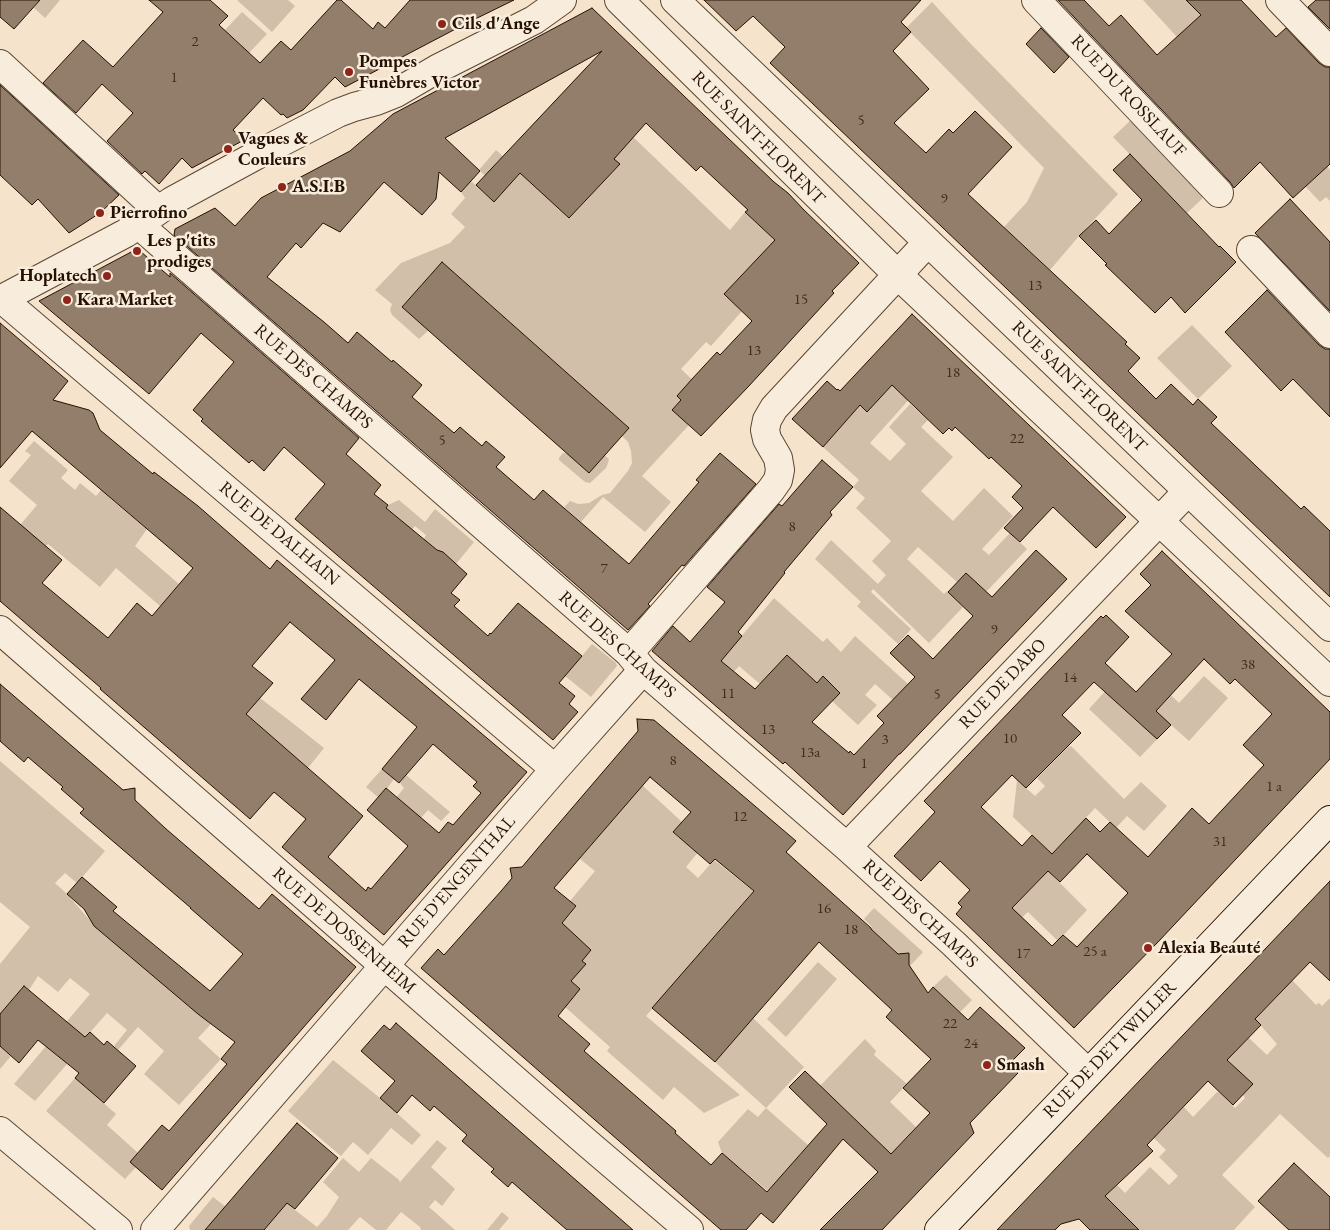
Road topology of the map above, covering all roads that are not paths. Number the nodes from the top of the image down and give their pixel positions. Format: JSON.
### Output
{"nodes":[{"id":1,"x":562,"y":0,"type":"edge"},
{"id":2,"x":619,"y":0,"type":"edge"},
{"id":3,"x":675,"y":0,"type":"edge"},
{"id":4,"x":1036,"y":0,"type":"edge"},
{"id":5,"x":1280,"y":0,"type":"edge"},
{"id":6,"x":1330,"y":52,"type":"edge"},
{"id":7,"x":0,"y":64,"type":"edge"},
{"id":8,"x":1219,"y":193,"type":"dead end"},
{"id":9,"x":149,"y":217,"type":"junction"},
{"id":10,"x":928,"y":242,"type":"junction"},
{"id":11,"x":1251,"y":250,"type":"dead end"},
{"id":12,"x":898,"y":275,"type":"junction"},
{"id":13,"x":1,"y":299,"type":"edge"},
{"id":14,"x":1330,"y":334,"type":"edge"},
{"id":15,"x":1188,"y":491,"type":"junction"},
{"id":16,"x":1159,"y":521,"type":"junction"},
{"id":17,"x":1330,"y":627,"type":"edge"},
{"id":18,"x":0,"y":630,"type":"edge"},
{"id":19,"x":636,"y":662,"type":"junction"},
{"id":20,"x":1330,"y":682,"type":"edge"},
{"id":21,"x":555,"y":769,"type":"junction"},
{"id":22,"x":1328,"y":827,"type":"edge"},
{"id":23,"x":846,"y":847,"type":"junction"},
{"id":24,"x":384,"y":966,"type":"junction"},
{"id":25,"x":1088,"y":1073,"type":"junction"},
{"id":26,"x":0,"y":1130,"type":"edge"},
{"id":27,"x":118,"y":1230,"type":"edge"},
{"id":28,"x":155,"y":1230,"type":"edge"},
{"id":29,"x":689,"y":1230,"type":"edge"},
{"id":30,"x":939,"y":1230,"type":"edge"}],
"edges":[{"from":1,"to":9,"type":"street"},
{"from":2,"to":12,"type":"street","name":"RUE SAINT-FLORENT"},
{"from":3,"to":10,"type":"street","name":"RUE SAINT-FLORENT"},
{"from":4,"to":8,"type":"street","name":"RUE DU ROSSLAUF"},
{"from":5,"to":6,"type":"street"},
{"from":7,"to":9,"type":"street","name":"RUE DES CHAMPS"},
{"from":9,"to":13,"type":"street"},
{"from":9,"to":19,"type":"street","name":"RUE DES CHAMPS"},
{"from":10,"to":12,"type":"street"},
{"from":10,"to":15,"type":"street","name":"RUE SAINT-FLORENT"},
{"from":11,"to":14,"type":"street"},
{"from":12,"to":16,"type":"street","name":"RUE SAINT-FLORENT"},
{"from":12,"to":19,"type":"street","name":"RUE D'ENGENTHAL"},
{"from":13,"to":21,"type":"street","name":"RUE DE DALHAIN"},
{"from":15,"to":16,"type":"street"},
{"from":15,"to":17,"type":"street","name":"RUE SAINT-FLORENT"},
{"from":16,"to":20,"type":"street","name":"RUE SAINT-FLORENT"},
{"from":16,"to":23,"type":"street","name":"RUE DE DABO"},
{"from":18,"to":24,"type":"street","name":"RUE DE DOSSENHEIM"},
{"from":19,"to":21,"type":"street","name":"RUE D'ENGENTHAL"},
{"from":19,"to":23,"type":"street","name":"RUE DES CHAMPS"},
{"from":21,"to":24,"type":"street","name":"RUE D'ENGENTHAL"},
{"from":22,"to":25,"type":"street","name":"RUE DE DETTWILLER"},
{"from":23,"to":25,"type":"street","name":"RUE DES CHAMPS"},
{"from":24,"to":28,"type":"street","name":"RUE D'ENGENTHAL"},
{"from":24,"to":29,"type":"street","name":"RUE DE DOSSENHEIM"},
{"from":25,"to":30,"type":"street","name":"RUE DE DETTWILLER"},
{"from":26,"to":27,"type":"street"}]}
